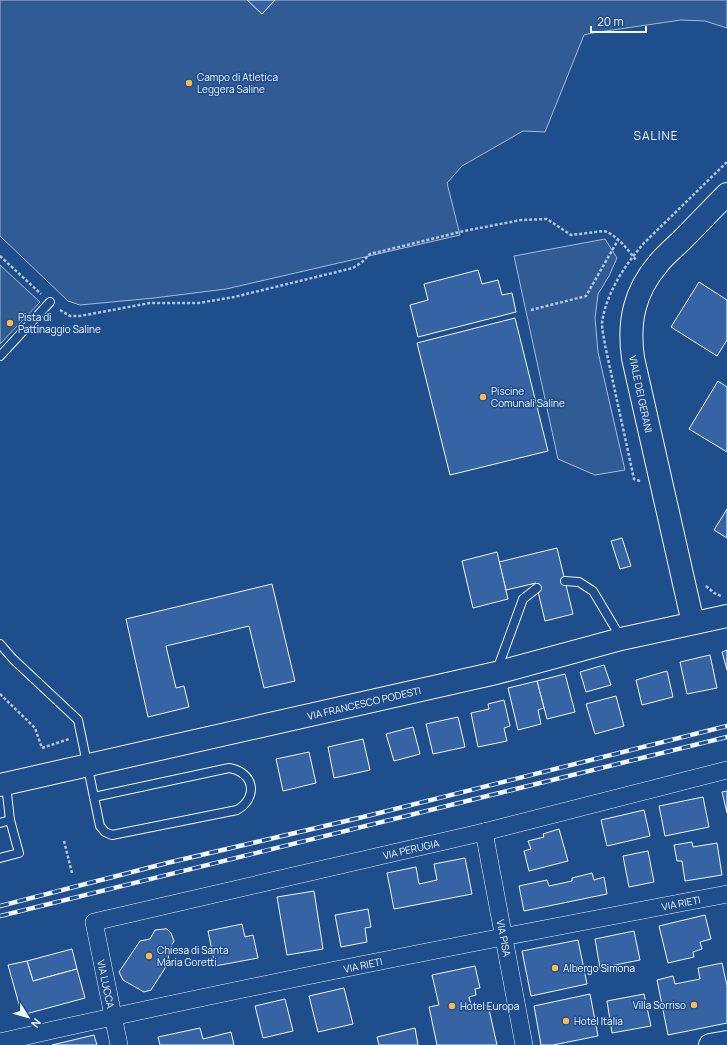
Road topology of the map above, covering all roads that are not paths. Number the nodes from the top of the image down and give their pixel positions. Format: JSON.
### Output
{"nodes":[{"id":1,"x":727,"y":194,"type":"edge"},
{"id":2,"x":50,"y":302,"type":"road end"},
{"id":3,"x":0,"y":356,"type":"edge"},
{"id":4,"x":565,"y":581,"type":"dead end"},
{"id":5,"x":538,"y":588,"type":"dead end"},
{"id":6,"x":727,"y":616,"type":"edge"},
{"id":7,"x":693,"y":623,"type":"junction"},
{"id":8,"x":621,"y":639,"type":"junction"},
{"id":9,"x":0,"y":644,"type":"edge"},
{"id":10,"x":496,"y":673,"type":"junction"},
{"id":11,"x":88,"y":765,"type":"junction"},
{"id":12,"x":727,"y":770,"type":"edge"},
{"id":13,"x":3,"y":785,"type":"edge"},
{"id":14,"x":94,"y":797,"type":"junction"},
{"id":15,"x":10,"y":820,"type":"junction"},
{"id":16,"x":0,"y":823,"type":"edge"},
{"id":17,"x":484,"y":832,"type":"junction"},
{"id":18,"x":0,"y":858,"type":"edge"},
{"id":19,"x":727,"y":894,"type":"edge"},
{"id":20,"x":94,"y":922,"type":"joint"},
{"id":21,"x":503,"y":937,"type":"junction"},
{"id":22,"x":113,"y":1017,"type":"junction"},
{"id":23,"x":0,"y":1042,"type":"edge"},
{"id":24,"x":727,"y":1042,"type":"edge"},
{"id":25,"x":119,"y":1045,"type":"edge"},
{"id":26,"x":524,"y":1045,"type":"edge"},
{"id":27,"x":710,"y":1045,"type":"edge"}],
"edges":[{"from":1,"to":7,"type":"main road","name":"VIALE DEI GERANI"},
{"from":2,"to":3,"type":"lane"},
{"from":4,"to":8,"type":"lane"},
{"from":5,"to":10,"type":"lane"},
{"from":6,"to":7,"type":"main road","name":"VIA FRANCESCO PODESTI"},
{"from":7,"to":8,"type":"main road","name":"VIA FRANCESCO PODESTI"},
{"from":8,"to":10,"type":"main road","name":"VIA FRANCESCO PODESTI"},
{"from":9,"to":11,"type":"lane"},
{"from":10,"to":11,"type":"main road","name":"VIA FRANCESCO PODESTI"},
{"from":11,"to":13,"type":"main road","name":"VIA FRANCESCO PODESTI"},
{"from":11,"to":14,"type":"lane"},
{"from":12,"to":17,"type":"street","name":"VIA PERUGIA"},
{"from":13,"to":15,"type":"lane"},
{"from":14,"to":14,"type":"lane"},
{"from":15,"to":16,"type":"lane"},
{"from":15,"to":18,"type":"lane"},
{"from":17,"to":20,"type":"street","name":"VIA PERUGIA"},
{"from":17,"to":21,"type":"street","name":"VIA PISA"},
{"from":19,"to":21,"type":"street","name":"VIA RIETI"},
{"from":20,"to":22,"type":"street","name":"VIA LUCCA"},
{"from":21,"to":22,"type":"street","name":"VIA RIETI"},
{"from":21,"to":26,"type":"street","name":"VIA PISA"},
{"from":22,"to":23,"type":"street","name":"VIA RIETI"},
{"from":22,"to":25,"type":"street","name":"VIA LUCCA"},
{"from":24,"to":27,"type":"main road"}]}
